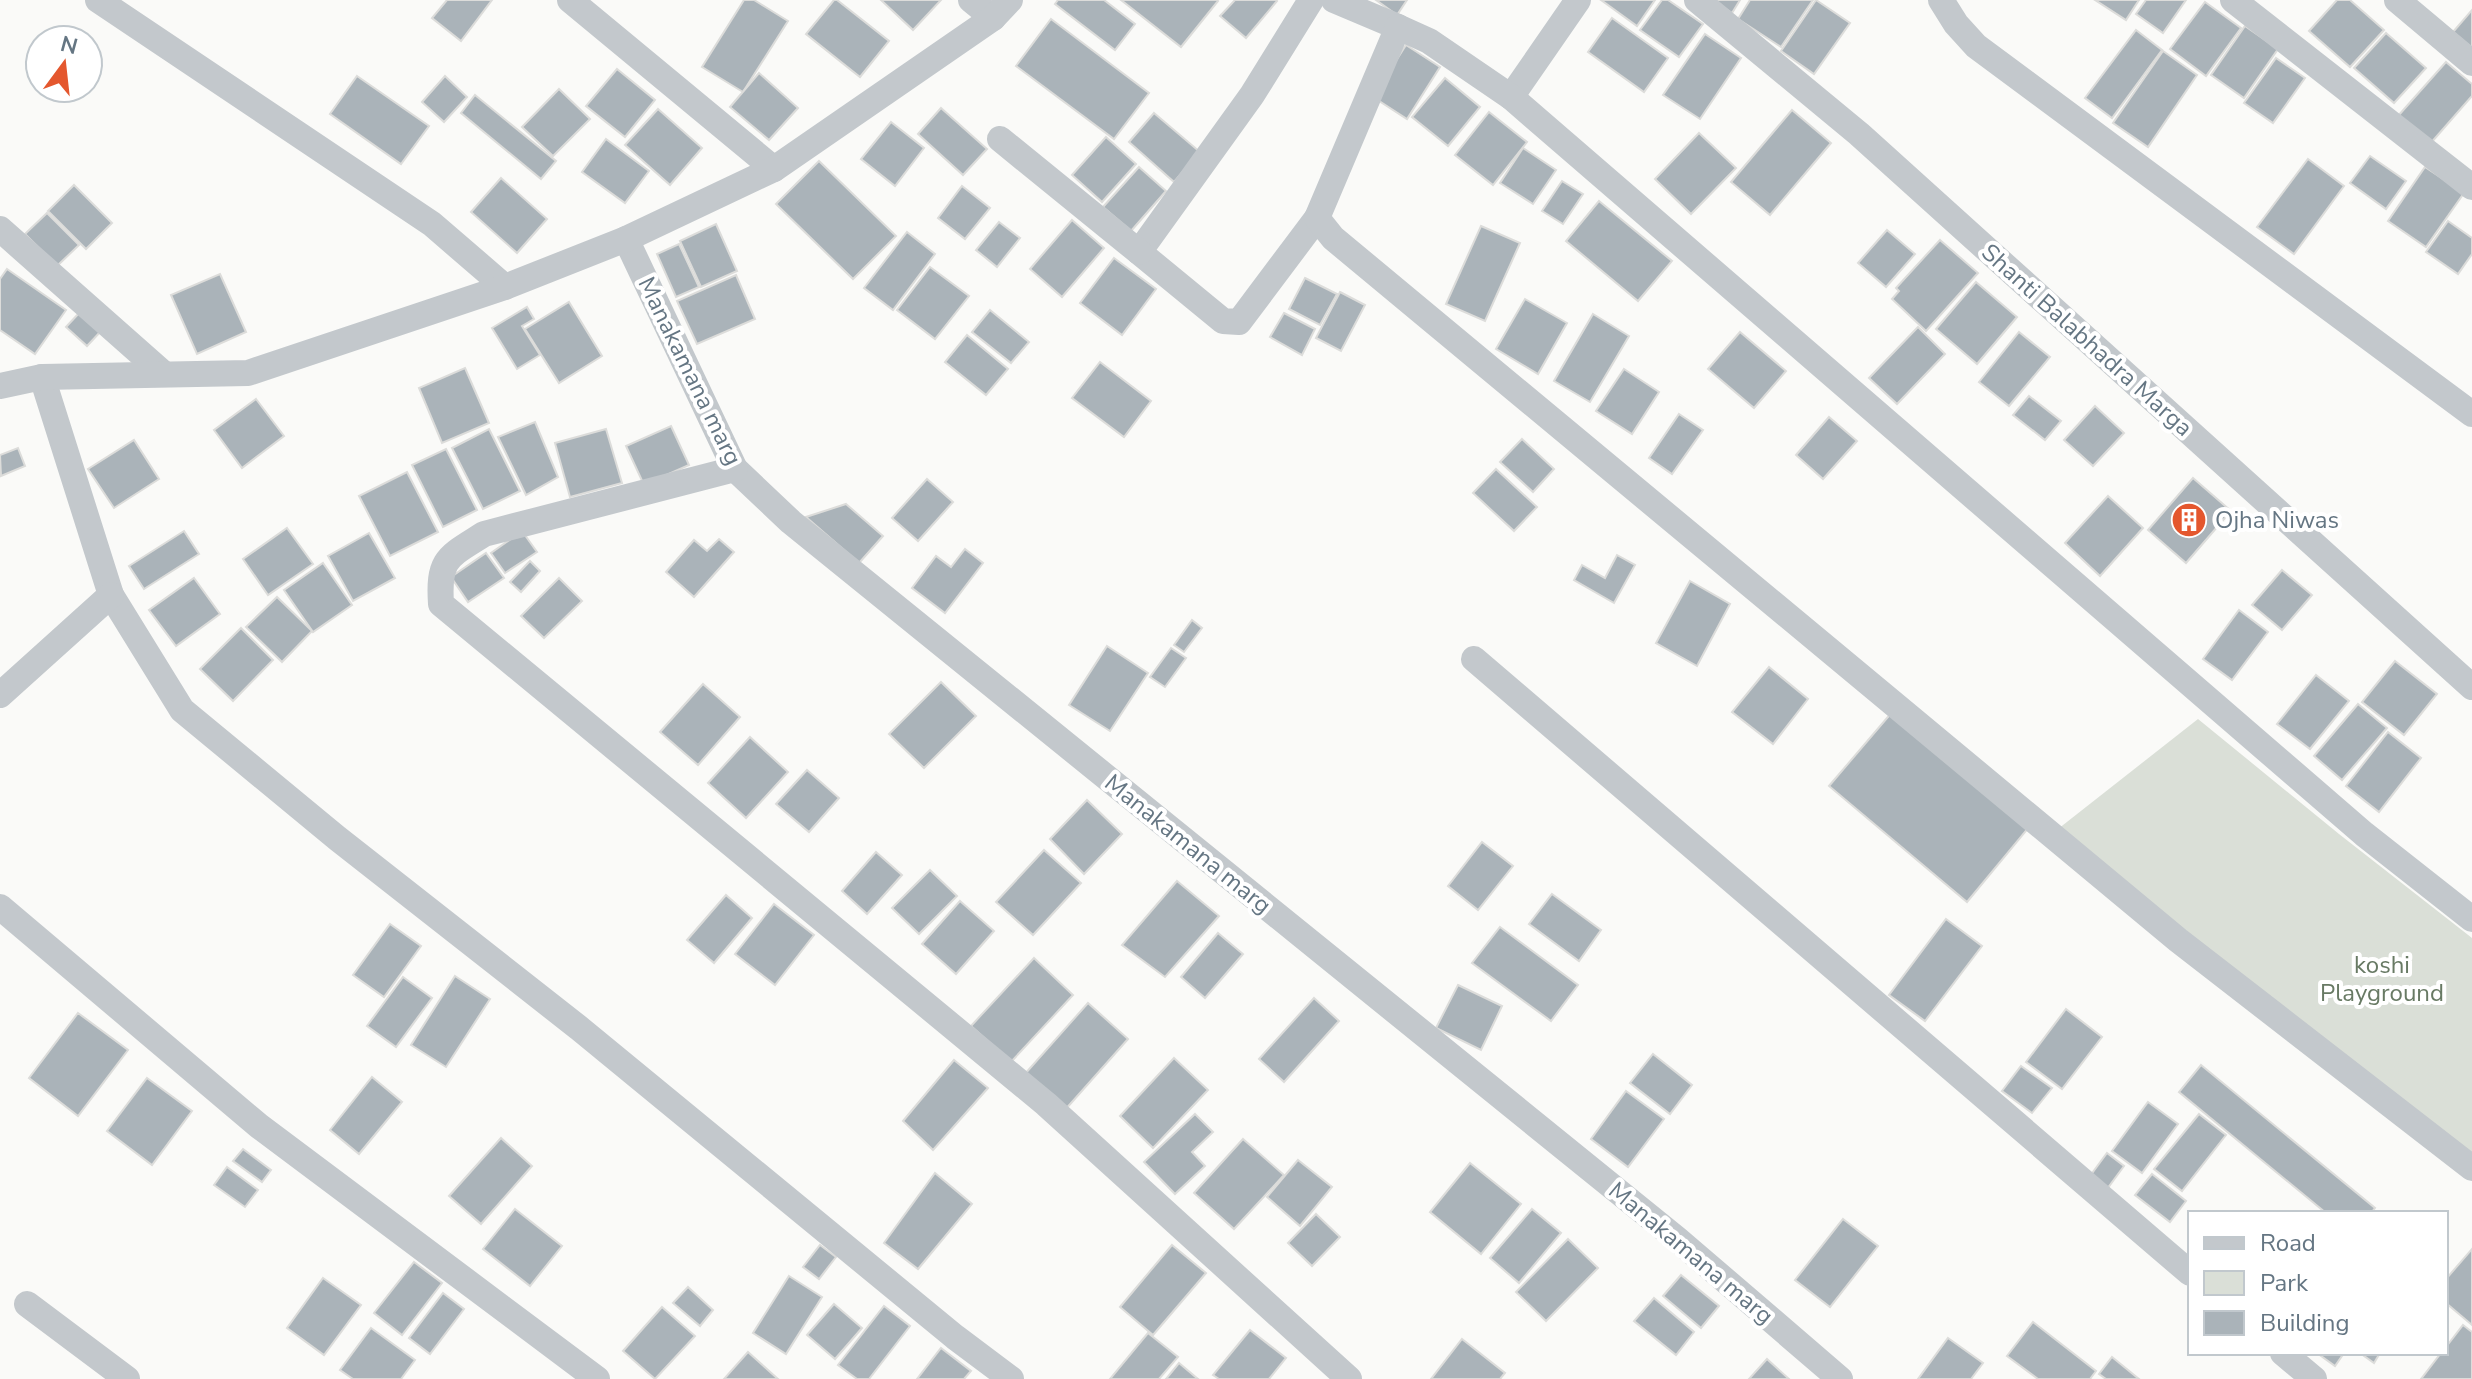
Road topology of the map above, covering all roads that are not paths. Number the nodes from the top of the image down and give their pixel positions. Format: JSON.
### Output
{"nodes":[{"id":1,"x":98,"y":0,"type":"edge"},
{"id":2,"x":570,"y":0,"type":"edge"},
{"id":3,"x":971,"y":0,"type":"edge"},
{"id":4,"x":1311,"y":0,"type":"edge"},
{"id":5,"x":1334,"y":0,"type":"edge"},
{"id":6,"x":1578,"y":0,"type":"edge"},
{"id":7,"x":1697,"y":0,"type":"edge"},
{"id":8,"x":1941,"y":0,"type":"edge"},
{"id":9,"x":2233,"y":0,"type":"edge"},
{"id":10,"x":2397,"y":0,"type":"edge"},
{"id":11,"x":1001,"y":9,"type":"edge"},
{"id":12,"x":1398,"y":27,"type":"junction"},
{"id":13,"x":2472,"y":63,"type":"edge"},
{"id":14,"x":1511,"y":97,"type":"junction"},
{"id":15,"x":1000,"y":139,"type":"dead end"},
{"id":16,"x":774,"y":169,"type":"junction"},
{"id":17,"x":2472,"y":187,"type":"edge"},
{"id":18,"x":1317,"y":218,"type":"junction"},
{"id":19,"x":0,"y":229,"type":"edge"},
{"id":20,"x":626,"y":239,"type":"junction"},
{"id":21,"x":1139,"y":252,"type":"junction"},
{"id":22,"x":505,"y":287,"type":"junction"},
{"id":23,"x":164,"y":374,"type":"junction"},
{"id":24,"x":42,"y":377,"type":"junction"},
{"id":25,"x":0,"y":386,"type":"edge"},
{"id":26,"x":2472,"y":414,"type":"edge"},
{"id":27,"x":735,"y":469,"type":"junction"},
{"id":28,"x":111,"y":595,"type":"junction"},
{"id":29,"x":1474,"y":659,"type":"dead end"},
{"id":30,"x":2472,"y":687,"type":"edge"},
{"id":31,"x":0,"y":695,"type":"edge"},
{"id":32,"x":0,"y":907,"type":"edge"},
{"id":33,"x":2472,"y":919,"type":"edge"},
{"id":34,"x":2472,"y":1168,"type":"edge"},
{"id":35,"x":2188,"y":1271,"type":"edge"},
{"id":36,"x":27,"y":1304,"type":"dead end"},
{"id":37,"x":2285,"y":1355,"type":"edge"},
{"id":38,"x":127,"y":1379,"type":"edge"},
{"id":39,"x":597,"y":1379,"type":"edge"},
{"id":40,"x":1011,"y":1379,"type":"edge"},
{"id":41,"x":1349,"y":1379,"type":"edge"},
{"id":42,"x":1840,"y":1379,"type":"edge"},
{"id":43,"x":2314,"y":1379,"type":"edge"}],
"edges":[{"from":1,"to":22,"type":"street"},
{"from":2,"to":16,"type":"street"},
{"from":3,"to":11,"type":"street"},
{"from":4,"to":21,"type":"street"},
{"from":5,"to":12,"type":"street"},
{"from":6,"to":14,"type":"street"},
{"from":7,"to":30,"type":"street","name":"Shanti Balabhadra Marga"},
{"from":8,"to":26,"type":"street"},
{"from":9,"to":17,"type":"street"},
{"from":10,"to":13,"type":"street"},
{"from":11,"to":16,"type":"street"},
{"from":12,"to":14,"type":"street"},
{"from":12,"to":18,"type":"street"},
{"from":14,"to":33,"type":"street"},
{"from":15,"to":21,"type":"street"},
{"from":16,"to":20,"type":"street"},
{"from":18,"to":21,"type":"street"},
{"from":18,"to":34,"type":"street"},
{"from":19,"to":23,"type":"street"},
{"from":20,"to":22,"type":"street"},
{"from":20,"to":27,"type":"street","name":"Manakamana marg"},
{"from":22,"to":23,"type":"street"},
{"from":23,"to":24,"type":"street"},
{"from":24,"to":25,"type":"street"},
{"from":24,"to":28,"type":"street"},
{"from":27,"to":41,"type":"street"},
{"from":27,"to":42,"type":"street","name":"Manakamana marg"},
{"from":28,"to":31,"type":"street"},
{"from":28,"to":40,"type":"street"},
{"from":29,"to":35,"type":"street"},
{"from":32,"to":39,"type":"street"},
{"from":36,"to":38,"type":"street"},
{"from":37,"to":43,"type":"street"}]}
